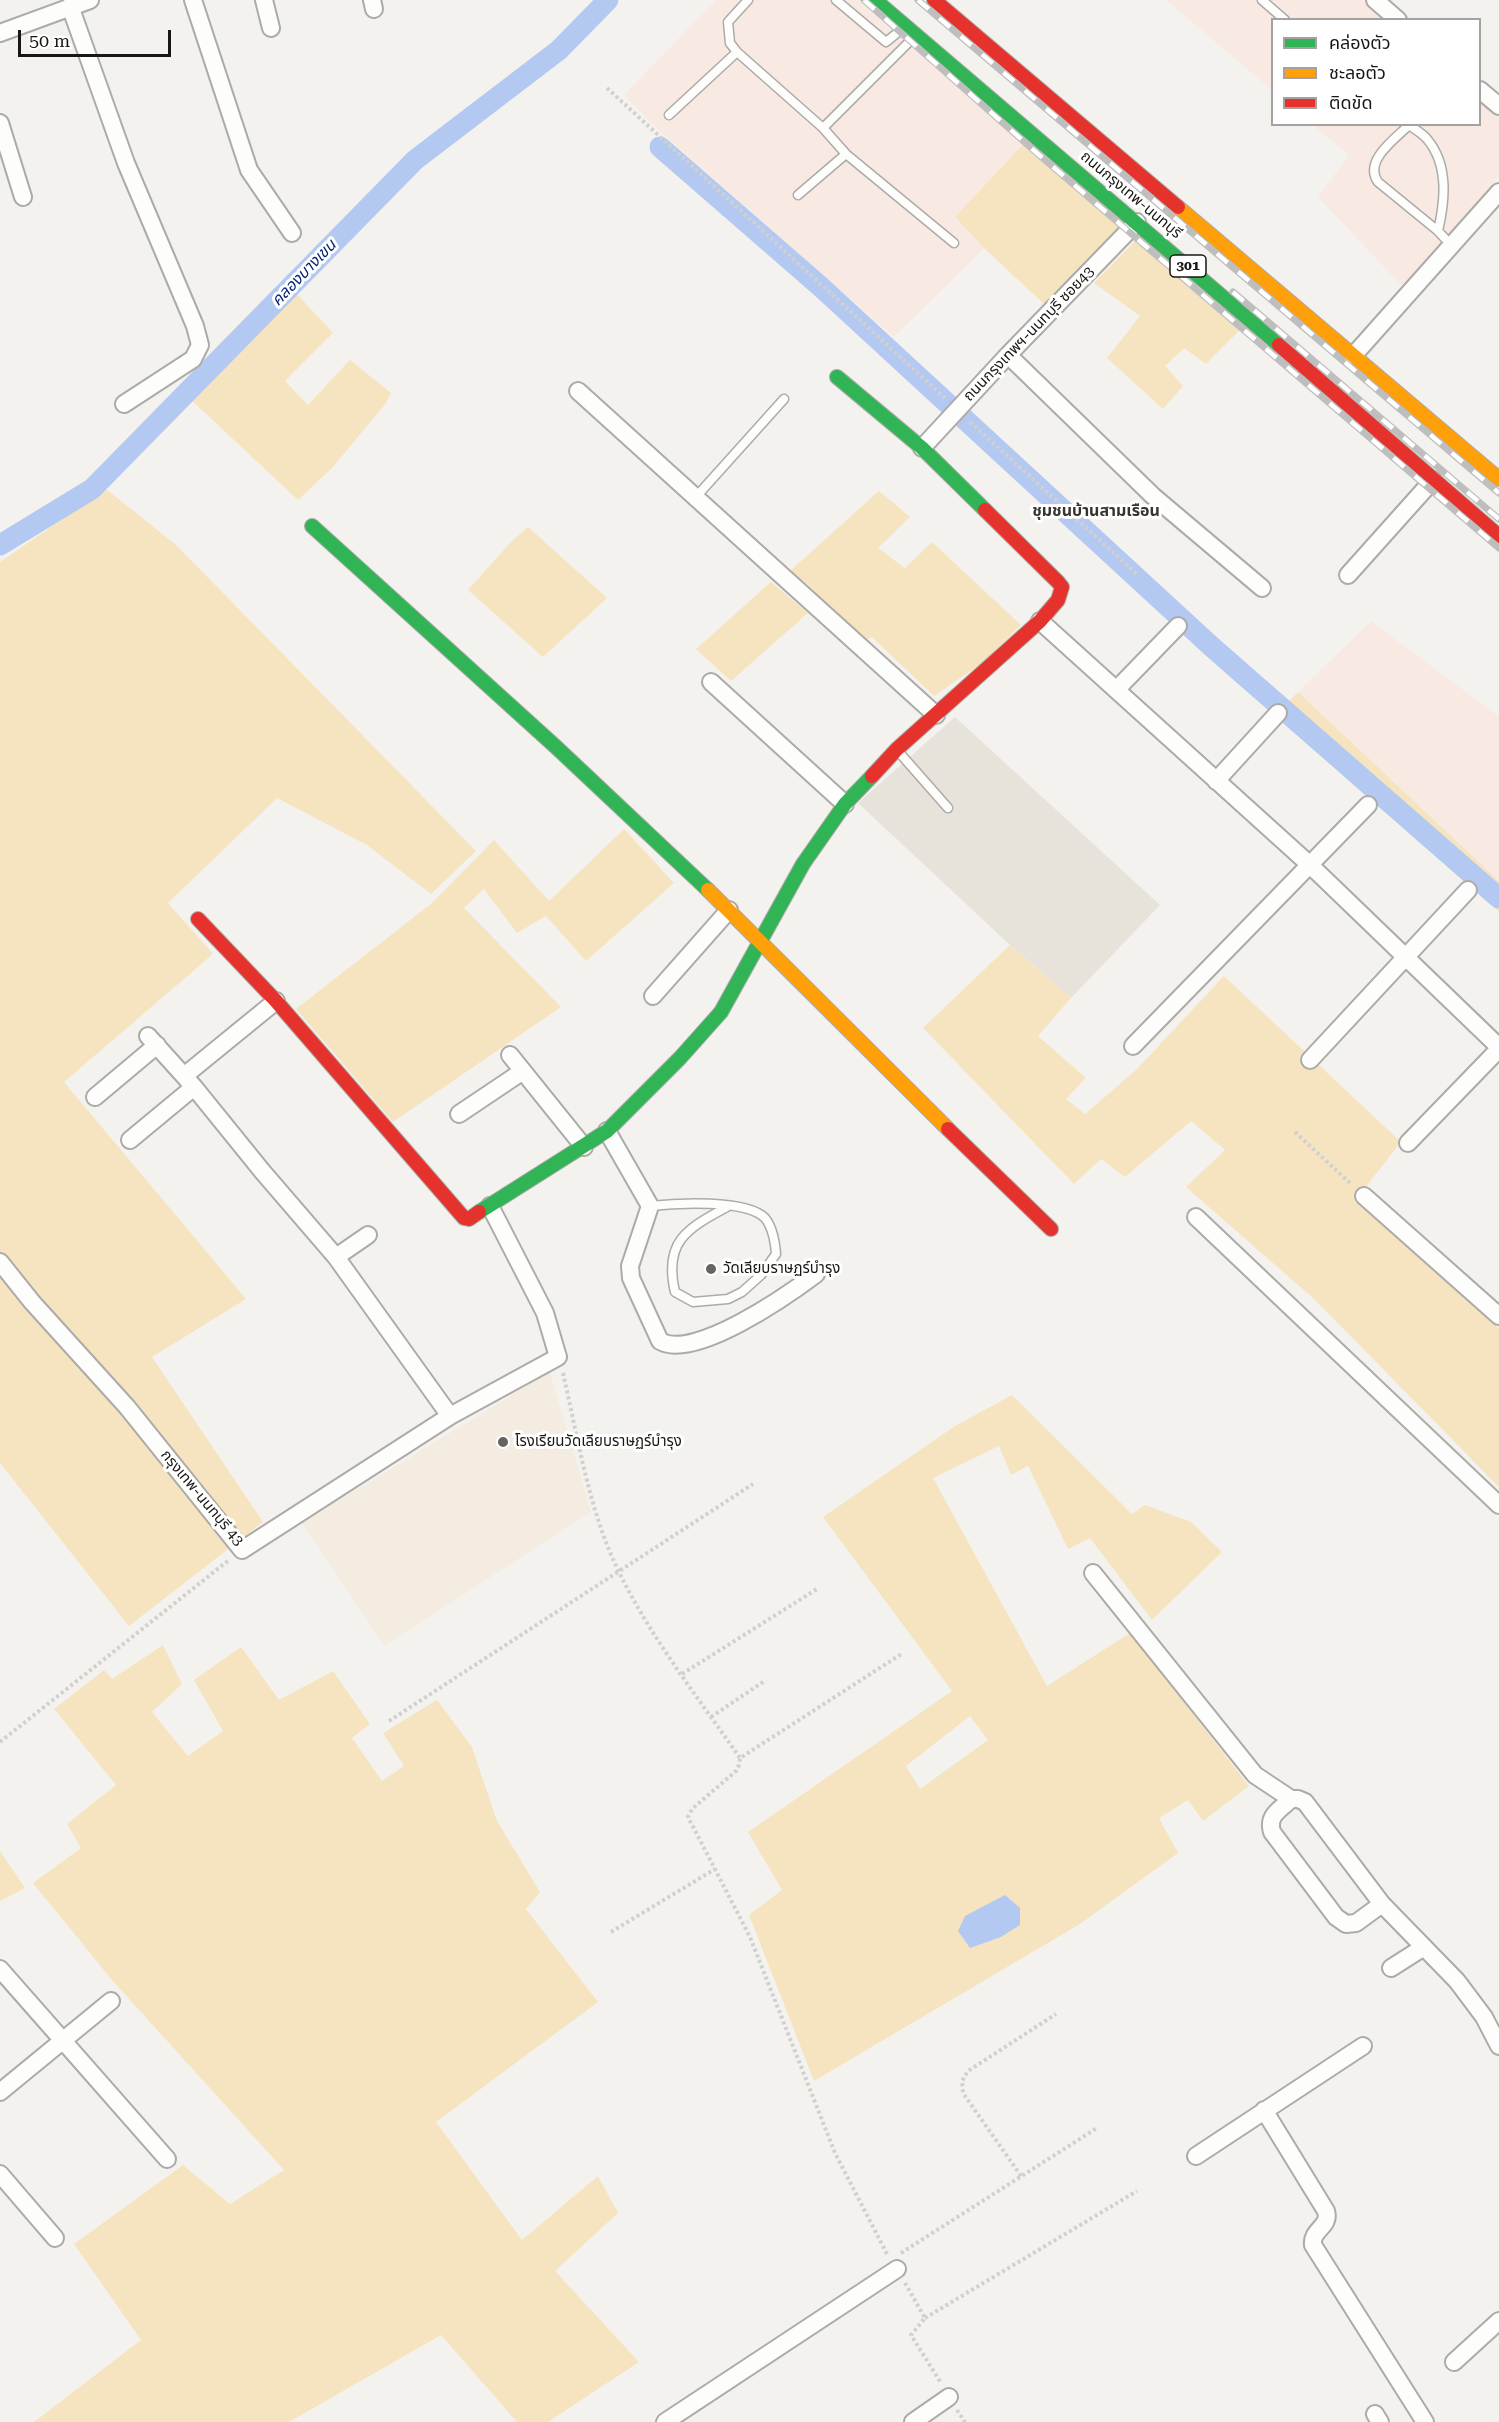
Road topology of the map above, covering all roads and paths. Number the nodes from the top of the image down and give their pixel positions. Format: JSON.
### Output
{"nodes":[{"id":1,"x":90,"y":0,"type":"edge"},
{"id":2,"x":194,"y":0,"type":"edge"},
{"id":3,"x":264,"y":0,"type":"edge"},
{"id":4,"x":748,"y":0,"type":"edge"},
{"id":5,"x":836,"y":0,"type":"edge"},
{"id":6,"x":874,"y":0,"type":"edge"},
{"id":7,"x":934,"y":0,"type":"edge"},
{"id":8,"x":1262,"y":0,"type":"edge"},
{"id":9,"x":1375,"y":0,"type":"edge"},
{"id":10,"x":70,"y":6,"type":"junction"},
{"id":11,"x":1283,"y":18,"type":"edge"},
{"id":12,"x":1396,"y":18,"type":"edge"},
{"id":13,"x":904,"y":26,"type":"junction"},
{"id":14,"x":271,"y":28,"type":"dead end"},
{"id":15,"x":0,"y":33,"type":"edge"},
{"id":16,"x":916,"y":36,"type":"junction"},
{"id":17,"x":737,"y":52,"type":"junction"},
{"id":18,"x":607,"y":88,"type":"dead end"},
{"id":19,"x":1481,"y":92,"type":"edge"},
{"id":20,"x":1499,"y":106,"type":"edge"},
{"id":21,"x":669,"y":115,"type":"dead end"},
{"id":22,"x":0,"y":123,"type":"edge"},
{"id":23,"x":1407,"y":126,"type":"edge"},
{"id":24,"x":1411,"y":126,"type":"edge"},
{"id":25,"x":823,"y":128,"type":"junction"},
{"id":26,"x":846,"y":154,"type":"junction"},
{"id":27,"x":1499,"y":192,"type":"edge"},
{"id":28,"x":798,"y":195,"type":"dead end"},
{"id":29,"x":23,"y":197,"type":"dead end"},
{"id":30,"x":1137,"y":222,"type":"junction"},
{"id":31,"x":1438,"y":231,"type":"junction"},
{"id":32,"x":292,"y":233,"type":"dead end"},
{"id":33,"x":954,"y":243,"type":"dead end"},
{"id":34,"x":1451,"y":245,"type":"junction"},
{"id":35,"x":1008,"y":355,"type":"junction"},
{"id":36,"x":1353,"y":356,"type":"junction"},
{"id":37,"x":837,"y":377,"type":"dead end"},
{"id":38,"x":578,"y":391,"type":"dead end"},
{"id":39,"x":784,"y":399,"type":"dead end"},
{"id":40,"x":124,"y":404,"type":"dead end"},
{"id":41,"x":957,"y":410,"type":"junction"},
{"id":42,"x":922,"y":448,"type":"junction"},
{"id":43,"x":1499,"y":479,"type":"edge"},
{"id":44,"x":1433,"y":480,"type":"junction"},
{"id":45,"x":695,"y":498,"type":"junction"},
{"id":46,"x":312,"y":526,"type":"dead end"},
{"id":47,"x":1499,"y":536,"type":"edge"},
{"id":48,"x":1138,"y":575,"type":"dead end"},
{"id":49,"x":1348,"y":575,"type":"dead end"},
{"id":50,"x":1262,"y":588,"type":"dead end"},
{"id":51,"x":1040,"y":621,"type":"junction"},
{"id":52,"x":1178,"y":626,"type":"dead end"},
{"id":53,"x":711,"y":682,"type":"dead end"},
{"id":54,"x":1116,"y":690,"type":"junction"},
{"id":55,"x":1278,"y":713,"type":"dead end"},
{"id":56,"x":936,"y":715,"type":"junction"},
{"id":57,"x":897,"y":749,"type":"junction"},
{"id":58,"x":1216,"y":781,"type":"junction"},
{"id":59,"x":845,"y":804,"type":"junction"},
{"id":60,"x":1368,"y":805,"type":"dead end"},
{"id":61,"x":948,"y":808,"type":"dead end"},
{"id":62,"x":1310,"y":866,"type":"junction"},
{"id":63,"x":1468,"y":890,"type":"dead end"},
{"id":64,"x":729,"y":910,"type":"junction"},
{"id":65,"x":198,"y":919,"type":"dead end"},
{"id":66,"x":761,"y":941,"type":"junction"},
{"id":67,"x":1406,"y":958,"type":"junction"},
{"id":68,"x":653,"y":996,"type":"dead end"},
{"id":69,"x":276,"y":1001,"type":"junction"},
{"id":70,"x":1134,"y":1046,"type":"dead end"},
{"id":71,"x":1499,"y":1048,"type":"edge"},
{"id":72,"x":510,"y":1055,"type":"dead end"},
{"id":73,"x":1310,"y":1060,"type":"dead end"},
{"id":74,"x":523,"y":1071,"type":"junction"},
{"id":75,"x":189,"y":1081,"type":"junction"},
{"id":76,"x":94,"y":1097,"type":"dead end"},
{"id":77,"x":459,"y":1114,"type":"dead end"},
{"id":78,"x":607,"y":1131,"type":"junction"},
{"id":79,"x":1295,"y":1132,"type":"dead end"},
{"id":80,"x":130,"y":1140,"type":"dead end"},
{"id":81,"x":1408,"y":1143,"type":"dead end"},
{"id":82,"x":584,"y":1147,"type":"junction"},
{"id":83,"x":1364,"y":1196,"type":"joint"},
{"id":84,"x":490,"y":1206,"type":"junction"},
{"id":85,"x":650,"y":1206,"type":"junction"},
{"id":86,"x":727,"y":1207,"type":"junction"},
{"id":87,"x":1196,"y":1217,"type":"dead end"},
{"id":88,"x":1051,"y":1229,"type":"dead end"},
{"id":89,"x":368,"y":1235,"type":"dead end"},
{"id":90,"x":336,"y":1257,"type":"junction"},
{"id":91,"x":0,"y":1262,"type":"edge"},
{"id":92,"x":816,"y":1274,"type":"dead end"},
{"id":93,"x":1499,"y":1316,"type":"edge"},
{"id":94,"x":558,"y":1357,"type":"junction"},
{"id":95,"x":450,"y":1416,"type":"junction"},
{"id":96,"x":753,"y":1484,"type":"dead end"},
{"id":97,"x":1499,"y":1505,"type":"edge"},
{"id":98,"x":242,"y":1550,"type":"junction"},
{"id":99,"x":619,"y":1571,"type":"junction"},
{"id":100,"x":1093,"y":1573,"type":"dead end"},
{"id":101,"x":817,"y":1589,"type":"dead end"},
{"id":102,"x":903,"y":1653,"type":"dead end"},
{"id":103,"x":682,"y":1674,"type":"junction"},
{"id":104,"x":766,"y":1680,"type":"dead end"},
{"id":105,"x":711,"y":1717,"type":"junction"},
{"id":106,"x":389,"y":1721,"type":"dead end"},
{"id":107,"x":0,"y":1742,"type":"edge"},
{"id":108,"x":740,"y":1758,"type":"junction"},
{"id":109,"x":1291,"y":1799,"type":"junction"},
{"id":110,"x":715,"y":1869,"type":"junction"},
{"id":111,"x":1382,"y":1904,"type":"junction"},
{"id":112,"x":611,"y":1932,"type":"dead end"},
{"id":113,"x":1424,"y":1947,"type":"junction"},
{"id":114,"x":1391,"y":1968,"type":"dead end"},
{"id":115,"x":0,"y":1969,"type":"edge"},
{"id":116,"x":111,"y":2001,"type":"dead end"},
{"id":117,"x":1056,"y":2014,"type":"dead end"},
{"id":118,"x":1484,"y":2017,"type":"junction"},
{"id":119,"x":1499,"y":2029,"type":"edge"},
{"id":120,"x":63,"y":2041,"type":"junction"},
{"id":121,"x":1363,"y":2046,"type":"dead end"},
{"id":122,"x":1499,"y":2046,"type":"edge"},
{"id":123,"x":0,"y":2091,"type":"edge"},
{"id":124,"x":1264,"y":2110,"type":"junction"},
{"id":125,"x":1097,"y":2128,"type":"dead end"},
{"id":126,"x":1196,"y":2156,"type":"dead end"},
{"id":127,"x":167,"y":2159,"type":"dead end"},
{"id":128,"x":0,"y":2174,"type":"edge"},
{"id":129,"x":1022,"y":2176,"type":"junction"},
{"id":130,"x":1137,"y":2191,"type":"dead end"},
{"id":131,"x":55,"y":2238,"type":"dead end"},
{"id":132,"x":893,"y":2264,"type":"junction"},
{"id":133,"x":925,"y":2318,"type":"junction"},
{"id":134,"x":1499,"y":2321,"type":"edge"},
{"id":135,"x":1454,"y":2362,"type":"dead end"},
{"id":136,"x":950,"y":2397,"type":"junction"},
{"id":137,"x":675,"y":2419,"type":"edge"},
{"id":138,"x":913,"y":2422,"type":"edge"},
{"id":139,"x":965,"y":2422,"type":"edge"},
{"id":140,"x":1425,"y":2422,"type":"edge"}],
"edges":[{"from":1,"to":10,"type":"street"},
{"from":2,"to":32,"type":"street"},
{"from":3,"to":14,"type":"street"},
{"from":4,"to":17,"type":"lane"},
{"from":5,"to":13,"type":"lane"},
{"from":6,"to":13,"type":"street","name":"ถนนกรุงเทพ-นนทบุรี","number":"301"},
{"from":7,"to":36,"type":"street","name":"ถนนกรุงเทพ-นนทบุรี","number":"301"},
{"from":8,"to":11,"type":"lane"},
{"from":9,"to":12,"type":"street"},
{"from":10,"to":15,"type":"street"},
{"from":10,"to":40,"type":"street"},
{"from":13,"to":16,"type":"street","name":"ถนนกรุงเทพ-นนทบุรี","number":"301"},
{"from":16,"to":25,"type":"lane"},
{"from":16,"to":30,"type":"street","name":"ถนนกรุงเทพ-นนทบุรี","number":"301"},
{"from":17,"to":21,"type":"lane"},
{"from":17,"to":25,"type":"lane"},
{"from":18,"to":41,"type":"path"},
{"from":19,"to":20,"type":"street"},
{"from":22,"to":29,"type":"street"},
{"from":23,"to":31,"type":"lane"},
{"from":24,"to":31,"type":"lane"},
{"from":25,"to":26,"type":"lane"},
{"from":26,"to":28,"type":"lane"},
{"from":26,"to":33,"type":"lane"},
{"from":27,"to":34,"type":"street"},
{"from":30,"to":35,"type":"street","name":"ถนนกรุงเทพฯ-นนทบุรี ซอย43"},
{"from":30,"to":44,"type":"street","name":"ถนนกรุงเทพ-นนทบุรี","number":"301"},
{"from":31,"to":34,"type":"lane"},
{"from":34,"to":36,"type":"street"},
{"from":35,"to":41,"type":"street","name":"ถนนกรุงเทพฯ-นนทบุรี ซอย43"},
{"from":35,"to":50,"type":"street"},
{"from":36,"to":43,"type":"street","name":"ถนนกรุงเทพ-นนทบุรี","number":"301"},
{"from":37,"to":42,"type":"street"},
{"from":38,"to":45,"type":"street"},
{"from":39,"to":45,"type":"lane"},
{"from":41,"to":42,"type":"street","name":"ถนนกรุงเทพฯ-นนทบุรี ซอย43"},
{"from":41,"to":48,"type":"path"},
{"from":42,"to":51,"type":"street"},
{"from":44,"to":47,"type":"street","name":"ถนนกรุงเทพ-นนทบุรี","number":"301"},
{"from":44,"to":49,"type":"street"},
{"from":45,"to":56,"type":"street"},
{"from":46,"to":64,"type":"street"},
{"from":51,"to":54,"type":"street"},
{"from":51,"to":56,"type":"street"},
{"from":52,"to":54,"type":"street"},
{"from":53,"to":59,"type":"street"},
{"from":54,"to":58,"type":"street"},
{"from":55,"to":58,"type":"street"},
{"from":56,"to":57,"type":"street"},
{"from":57,"to":59,"type":"street"},
{"from":57,"to":61,"type":"lane"},
{"from":58,"to":62,"type":"street"},
{"from":59,"to":66,"type":"street"},
{"from":60,"to":62,"type":"street"},
{"from":62,"to":67,"type":"street"},
{"from":62,"to":70,"type":"street"},
{"from":63,"to":67,"type":"street"},
{"from":64,"to":66,"type":"street"},
{"from":64,"to":68,"type":"street"},
{"from":65,"to":69,"type":"street"},
{"from":66,"to":78,"type":"street"},
{"from":66,"to":88,"type":"street"},
{"from":67,"to":71,"type":"street"},
{"from":67,"to":73,"type":"street"},
{"from":69,"to":75,"type":"street"},
{"from":69,"to":84,"type":"street"},
{"from":71,"to":81,"type":"street"},
{"from":72,"to":74,"type":"street"},
{"from":74,"to":77,"type":"street"},
{"from":74,"to":82,"type":"street"},
{"from":75,"to":76,"type":"street"},
{"from":75,"to":80,"type":"street"},
{"from":75,"to":90,"type":"street"},
{"from":78,"to":82,"type":"street"},
{"from":78,"to":85,"type":"street"},
{"from":79,"to":83,"type":"path"},
{"from":82,"to":84,"type":"street"},
{"from":83,"to":93,"type":"street"},
{"from":84,"to":94,"type":"street"},
{"from":85,"to":86,"type":"lane"},
{"from":85,"to":92,"type":"street"},
{"from":86,"to":86,"type":"lane"},
{"from":87,"to":97,"type":"street"},
{"from":89,"to":90,"type":"street"},
{"from":90,"to":95,"type":"street"},
{"from":91,"to":98,"type":"street","name":"กรุงเทพ-นนทบุรี 43"},
{"from":94,"to":95,"type":"street","name":"กรุงเทพ-นนทบุรี 43"},
{"from":94,"to":99,"type":"path"},
{"from":95,"to":98,"type":"street","name":"กรุงเทพ-นนทบุรี 43"},
{"from":96,"to":99,"type":"path"},
{"from":98,"to":107,"type":"path"},
{"from":99,"to":103,"type":"path"},
{"from":99,"to":106,"type":"path"},
{"from":100,"to":109,"type":"street"},
{"from":101,"to":103,"type":"path"},
{"from":102,"to":108,"type":"path"},
{"from":103,"to":105,"type":"path"},
{"from":104,"to":105,"type":"path"},
{"from":105,"to":108,"type":"path"},
{"from":108,"to":110,"type":"path"},
{"from":109,"to":111,"type":"street"},
{"from":109,"to":111,"type":"street"},
{"from":110,"to":112,"type":"path"},
{"from":110,"to":132,"type":"path"},
{"from":111,"to":113,"type":"street"},
{"from":113,"to":114,"type":"street"},
{"from":113,"to":118,"type":"street"},
{"from":115,"to":120,"type":"street"},
{"from":116,"to":120,"type":"street"},
{"from":117,"to":129,"type":"path"},
{"from":118,"to":119,"type":"street"},
{"from":118,"to":122,"type":"street"},
{"from":120,"to":123,"type":"street"},
{"from":120,"to":127,"type":"street"},
{"from":121,"to":124,"type":"street"},
{"from":124,"to":126,"type":"street"},
{"from":124,"to":140,"type":"street"},
{"from":125,"to":129,"type":"path"},
{"from":128,"to":131,"type":"street"},
{"from":129,"to":132,"type":"path"},
{"from":130,"to":133,"type":"path"},
{"from":132,"to":133,"type":"path"},
{"from":132,"to":137,"type":"street"},
{"from":133,"to":136,"type":"path"},
{"from":134,"to":135,"type":"street"},
{"from":136,"to":138,"type":"street"},
{"from":136,"to":139,"type":"path"}]}
